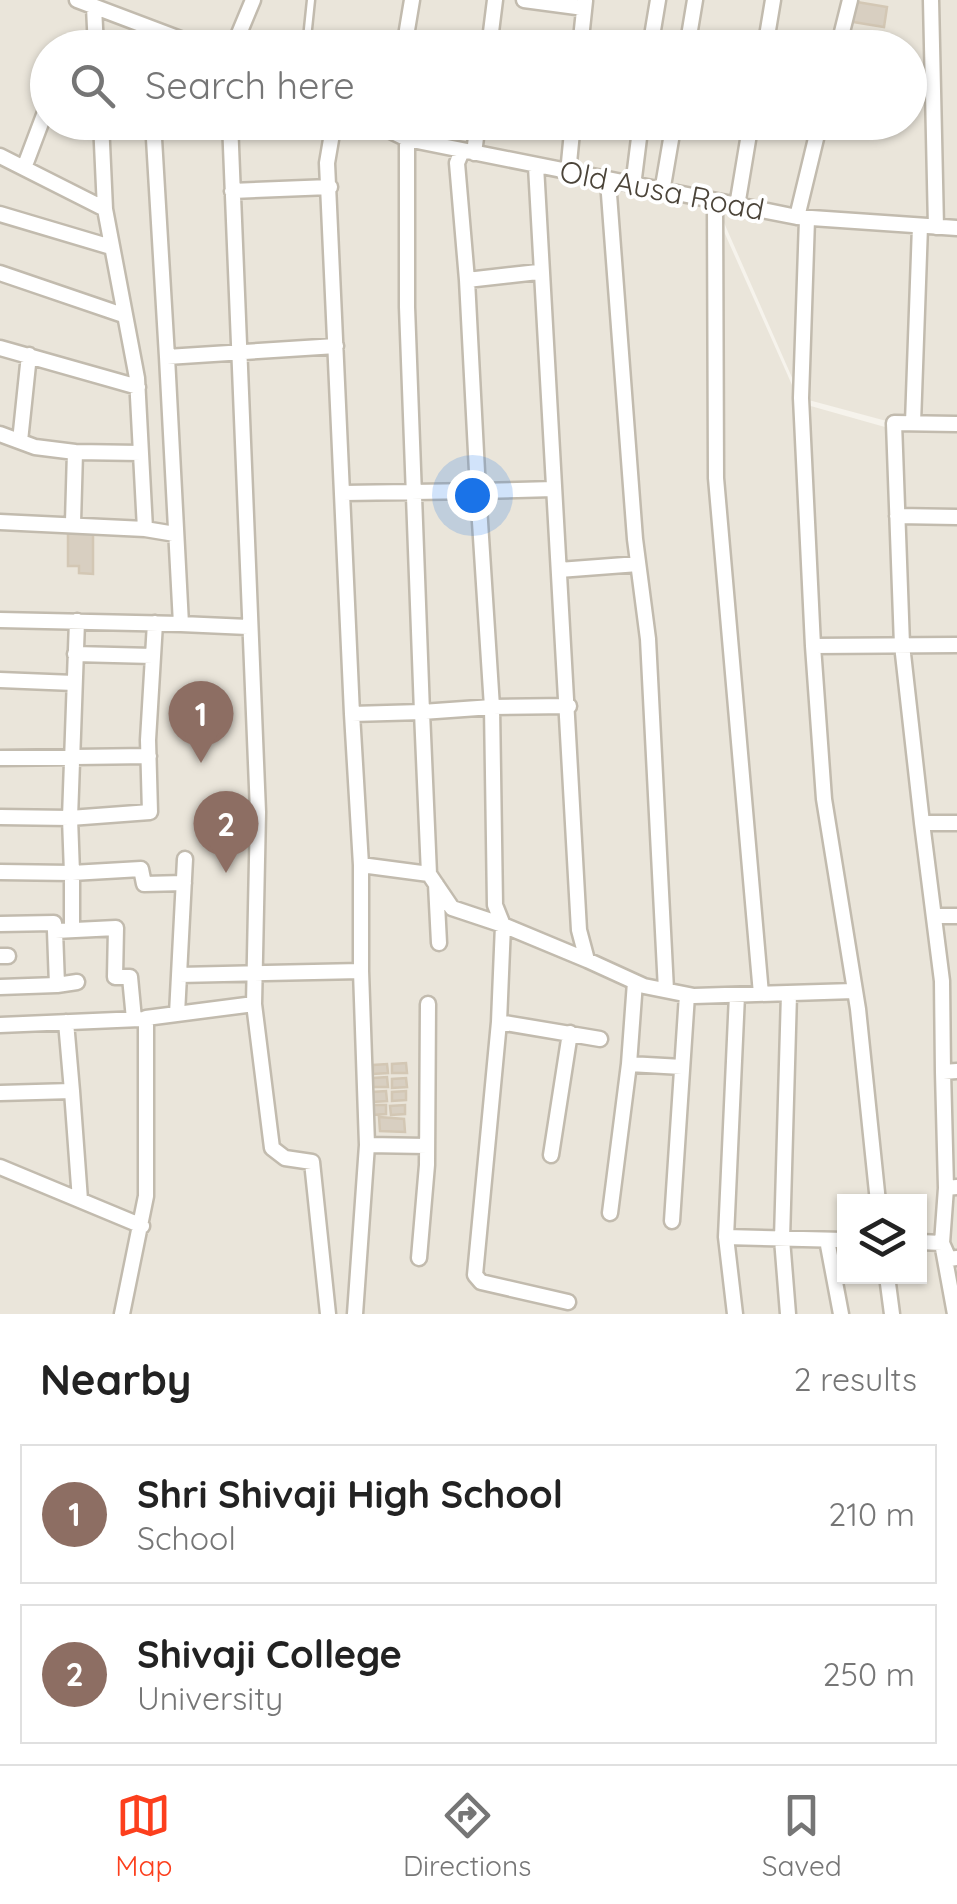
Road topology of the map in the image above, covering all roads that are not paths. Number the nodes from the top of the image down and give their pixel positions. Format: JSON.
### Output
{"nodes":[{"id":1,"x":76,"y":0,"type":"edge"},
{"id":2,"x":253,"y":0,"type":"edge"},
{"id":3,"x":312,"y":0,"type":"edge"},
{"id":4,"x":412,"y":0,"type":"edge"},
{"id":5,"x":496,"y":0,"type":"edge"},
{"id":6,"x":524,"y":0,"type":"edge"},
{"id":7,"x":658,"y":0,"type":"edge"},
{"id":8,"x":696,"y":0,"type":"edge"},
{"id":9,"x":773,"y":0,"type":"edge"},
{"id":10,"x":850,"y":0,"type":"edge"},
{"id":11,"x":931,"y":0,"type":"edge"},
{"id":12,"x":584,"y":4,"type":"edge"},
{"id":13,"x":94,"y":7,"type":"junction"},
{"id":14,"x":148,"y":27,"type":"junction"},
{"id":15,"x":95,"y":30,"type":"edge"},
{"id":16,"x":148,"y":30,"type":"edge"},
{"id":17,"x":156,"y":30,"type":"edge"},
{"id":18,"x":240,"y":30,"type":"edge"},
{"id":19,"x":308,"y":30,"type":"edge"},
{"id":20,"x":407,"y":30,"type":"edge"},
{"id":21,"x":492,"y":30,"type":"edge"},
{"id":22,"x":582,"y":30,"type":"edge"},
{"id":23,"x":653,"y":30,"type":"edge"},
{"id":24,"x":690,"y":30,"type":"edge"},
{"id":25,"x":768,"y":30,"type":"edge"},
{"id":26,"x":842,"y":30,"type":"edge"},
{"id":27,"x":35,"y":140,"type":"edge"},
{"id":28,"x":101,"y":140,"type":"edge"},
{"id":29,"x":154,"y":140,"type":"edge"},
{"id":30,"x":231,"y":140,"type":"edge"},
{"id":31,"x":331,"y":140,"type":"edge"},
{"id":32,"x":407,"y":140,"type":"edge"},
{"id":33,"x":412,"y":140,"type":"edge"},
{"id":34,"x":472,"y":140,"type":"edge"},
{"id":35,"x":571,"y":140,"type":"edge"},
{"id":36,"x":638,"y":140,"type":"edge"},
{"id":37,"x":671,"y":140,"type":"edge"},
{"id":38,"x":749,"y":140,"type":"edge"},
{"id":39,"x":817,"y":140,"type":"edge"},
{"id":40,"x":468,"y":152,"type":"junction"},
{"id":41,"x":0,"y":156,"type":"edge"},
{"id":42,"x":536,"y":166,"type":"junction"},
{"id":43,"x":24,"y":168,"type":"junction"},
{"id":44,"x":568,"y":173,"type":"junction"},
{"id":45,"x":608,"y":181,"type":"junction"},
{"id":46,"x":632,"y":186,"type":"junction"},
{"id":47,"x":330,"y":187,"type":"junction"},
{"id":48,"x":232,"y":191,"type":"junction"},
{"id":49,"x":662,"y":192,"type":"junction"},
{"id":50,"x":715,"y":202,"type":"junction"},
{"id":51,"x":737,"y":206,"type":"junction"},
{"id":52,"x":106,"y":209,"type":"junction"},
{"id":53,"x":0,"y":214,"type":"edge"},
{"id":54,"x":802,"y":218,"type":"junction"},
{"id":55,"x":920,"y":226,"type":"junction"},
{"id":56,"x":936,"y":227,"type":"junction"},
{"id":57,"x":957,"y":228,"type":"edge"},
{"id":58,"x":111,"y":248,"type":"junction"},
{"id":59,"x":538,"y":272,"type":"junction"},
{"id":60,"x":0,"y":273,"type":"edge"},
{"id":61,"x":467,"y":280,"type":"junction"},
{"id":62,"x":123,"y":315,"type":"junction"},
{"id":63,"x":336,"y":346,"type":"junction"},
{"id":64,"x":0,"y":348,"type":"edge"},
{"id":65,"x":237,"y":354,"type":"junction"},
{"id":66,"x":29,"y":355,"type":"junction"},
{"id":67,"x":167,"y":357,"type":"junction"},
{"id":68,"x":138,"y":387,"type":"junction"},
{"id":69,"x":914,"y":423,"type":"junction"},
{"id":70,"x":957,"y":424,"type":"edge"},
{"id":71,"x":0,"y":434,"type":"edge"},
{"id":72,"x":20,"y":441,"type":"junction"},
{"id":73,"x":75,"y":452,"type":"junction"},
{"id":74,"x":141,"y":452,"type":"junction"},
{"id":75,"x":554,"y":489,"type":"junction"},
{"id":76,"x":478,"y":491,"type":"junction"},
{"id":77,"x":416,"y":492,"type":"junction"},
{"id":78,"x":344,"y":493,"type":"junction"},
{"id":79,"x":898,"y":516,"type":"junction"},
{"id":80,"x":957,"y":517,"type":"edge"},
{"id":81,"x":0,"y":522,"type":"edge"},
{"id":82,"x":74,"y":522,"type":"junction"},
{"id":83,"x":146,"y":529,"type":"junction"},
{"id":84,"x":175,"y":534,"type":"junction"},
{"id":85,"x":638,"y":564,"type":"junction"},
{"id":86,"x":560,"y":570,"type":"junction"},
{"id":87,"x":0,"y":620,"type":"edge"},
{"id":88,"x":77,"y":621,"type":"junction"},
{"id":89,"x":155,"y":623,"type":"junction"},
{"id":90,"x":181,"y":624,"type":"junction"},
{"id":91,"x":248,"y":627,"type":"junction"},
{"id":92,"x":902,"y":645,"type":"junction"},
{"id":93,"x":957,"y":645,"type":"edge"},
{"id":94,"x":813,"y":646,"type":"junction"},
{"id":95,"x":75,"y":654,"type":"junction"},
{"id":96,"x":153,"y":656,"type":"junction"},
{"id":97,"x":0,"y":680,"type":"edge"},
{"id":98,"x":74,"y":683,"type":"junction"},
{"id":99,"x":569,"y":706,"type":"junction"},
{"id":100,"x":492,"y":707,"type":"junction"},
{"id":101,"x":422,"y":712,"type":"junction"},
{"id":102,"x":352,"y":714,"type":"junction"},
{"id":103,"x":149,"y":756,"type":"junction"},
{"id":104,"x":0,"y":758,"type":"edge"},
{"id":105,"x":70,"y":758,"type":"junction"},
{"id":106,"x":0,"y":817,"type":"edge"},
{"id":107,"x":70,"y":818,"type":"junction"},
{"id":108,"x":922,"y":823,"type":"junction"},
{"id":109,"x":957,"y":823,"type":"edge"},
{"id":110,"x":185,"y":860,"type":"dead end"},
{"id":111,"x":361,"y":865,"type":"junction"},
{"id":112,"x":0,"y":872,"type":"edge"},
{"id":113,"x":72,"y":873,"type":"junction"},
{"id":114,"x":432,"y":879,"type":"junction"},
{"id":115,"x":184,"y":883,"type":"junction"},
{"id":116,"x":936,"y":916,"type":"junction"},
{"id":117,"x":957,"y":916,"type":"edge"},
{"id":118,"x":0,"y":924,"type":"edge"},
{"id":119,"x":503,"y":925,"type":"junction"},
{"id":120,"x":72,"y":928,"type":"junction"},
{"id":121,"x":55,"y":931,"type":"junction"},
{"id":122,"x":439,"y":942,"type":"dead end"},
{"id":123,"x":587,"y":960,"type":"junction"},
{"id":124,"x":361,"y":971,"type":"junction"},
{"id":125,"x":254,"y":972,"type":"junction"},
{"id":126,"x":179,"y":975,"type":"junction"},
{"id":127,"x":950,"y":981,"type":"edge"},
{"id":128,"x":77,"y":982,"type":"dead end"},
{"id":129,"x":635,"y":982,"type":"junction"},
{"id":130,"x":57,"y":984,"type":"junction"},
{"id":131,"x":0,"y":986,"type":"edge"},
{"id":132,"x":666,"y":990,"type":"junction"},
{"id":133,"x":854,"y":991,"type":"junction"},
{"id":134,"x":761,"y":994,"type":"junction"},
{"id":135,"x":789,"y":994,"type":"junction"},
{"id":136,"x":687,"y":995,"type":"junction"},
{"id":137,"x":737,"y":995,"type":"junction"},
{"id":138,"x":254,"y":1004,"type":"junction"},
{"id":139,"x":428,"y":1004,"type":"dead end"},
{"id":140,"x":177,"y":1014,"type":"junction"},
{"id":141,"x":950,"y":1018,"type":"edge"},
{"id":142,"x":140,"y":1019,"type":"junction"},
{"id":143,"x":66,"y":1022,"type":"junction"},
{"id":144,"x":499,"y":1022,"type":"junction"},
{"id":145,"x":0,"y":1025,"type":"edge"},
{"id":146,"x":570,"y":1034,"type":"junction"},
{"id":147,"x":600,"y":1038,"type":"dead end"},
{"id":148,"x":629,"y":1064,"type":"junction"},
{"id":149,"x":682,"y":1068,"type":"junction"},
{"id":150,"x":950,"y":1072,"type":"edge"},
{"id":151,"x":72,"y":1091,"type":"junction"},
{"id":152,"x":0,"y":1093,"type":"edge"},
{"id":153,"x":367,"y":1145,"type":"junction"},
{"id":154,"x":427,"y":1146,"type":"junction"},
{"id":155,"x":551,"y":1155,"type":"dead end"},
{"id":156,"x":0,"y":1168,"type":"edge"},
{"id":157,"x":951,"y":1188,"type":"edge"},
{"id":158,"x":877,"y":1194,"type":"edge"},
{"id":159,"x":80,"y":1200,"type":"junction"},
{"id":160,"x":610,"y":1214,"type":"dead end"},
{"id":161,"x":672,"y":1221,"type":"dead end"},
{"id":162,"x":142,"y":1226,"type":"junction"},
{"id":163,"x":726,"y":1237,"type":"junction"},
{"id":164,"x":782,"y":1238,"type":"junction"},
{"id":165,"x":827,"y":1240,"type":"junction"},
{"id":166,"x":837,"y":1240,"type":"edge"},
{"id":167,"x":927,"y":1242,"type":"edge"},
{"id":168,"x":942,"y":1243,"type":"junction"},
{"id":169,"x":420,"y":1258,"type":"dead end"},
{"id":170,"x":957,"y":1258,"type":"edge"},
{"id":171,"x":888,"y":1284,"type":"edge"},
{"id":172,"x":568,"y":1302,"type":"dead end"},
{"id":173,"x":122,"y":1314,"type":"edge"},
{"id":174,"x":328,"y":1314,"type":"edge"},
{"id":175,"x":355,"y":1314,"type":"edge"},
{"id":176,"x":735,"y":1314,"type":"edge"},
{"id":177,"x":788,"y":1314,"type":"edge"},
{"id":178,"x":841,"y":1314,"type":"edge"},
{"id":179,"x":892,"y":1314,"type":"edge"},
{"id":180,"x":954,"y":1314,"type":"edge"}],
"edges":[{"from":1,"to":13,"type":"street"},
{"from":2,"to":18,"type":"street"},
{"from":3,"to":19,"type":"lane"},
{"from":4,"to":20,"type":"street"},
{"from":5,"to":21,"type":"street"},
{"from":6,"to":12,"type":"street"},
{"from":7,"to":23,"type":"street"},
{"from":8,"to":24,"type":"street"},
{"from":9,"to":25,"type":"street"},
{"from":10,"to":26,"type":"street"},
{"from":11,"to":56,"type":"street"},
{"from":12,"to":22,"type":"street"},
{"from":13,"to":14,"type":"street"},
{"from":13,"to":15,"type":"street"},
{"from":14,"to":16,"type":"street"},
{"from":14,"to":17,"type":"street"},
{"from":27,"to":43,"type":"street"},
{"from":28,"to":52,"type":"street"},
{"from":29,"to":67,"type":"street"},
{"from":30,"to":48,"type":"street"},
{"from":31,"to":47,"type":"street"},
{"from":32,"to":77,"type":"street"},
{"from":33,"to":40,"type":"street","name":"Old Ausa Road"},
{"from":34,"to":40,"type":"street"},
{"from":35,"to":44,"type":"street"},
{"from":36,"to":46,"type":"street"},
{"from":37,"to":49,"type":"street"},
{"from":38,"to":51,"type":"street"},
{"from":39,"to":54,"type":"street"},
{"from":40,"to":42,"type":"street","name":"Old Ausa Road"},
{"from":40,"to":61,"type":"street"},
{"from":41,"to":43,"type":"street"},
{"from":42,"to":44,"type":"street","name":"Old Ausa Road"},
{"from":42,"to":59,"type":"street"},
{"from":43,"to":52,"type":"street"},
{"from":44,"to":45,"type":"street","name":"Old Ausa Road"},
{"from":45,"to":46,"type":"street","name":"Old Ausa Road"},
{"from":45,"to":85,"type":"street"},
{"from":46,"to":49,"type":"street","name":"Old Ausa Road"},
{"from":47,"to":48,"type":"street"},
{"from":47,"to":63,"type":"street"},
{"from":48,"to":65,"type":"street"},
{"from":49,"to":50,"type":"street","name":"Old Ausa Road"},
{"from":50,"to":51,"type":"street","name":"Old Ausa Road"},
{"from":50,"to":134,"type":"street"},
{"from":51,"to":54,"type":"street","name":"Old Ausa Road"},
{"from":52,"to":58,"type":"street"},
{"from":53,"to":58,"type":"street"},
{"from":54,"to":55,"type":"street","name":"Old Ausa Road"},
{"from":54,"to":94,"type":"street"},
{"from":55,"to":56,"type":"street","name":"Old Ausa Road"},
{"from":55,"to":69,"type":"street"},
{"from":56,"to":57,"type":"street","name":"Old Ausa Road"},
{"from":58,"to":62,"type":"street"},
{"from":59,"to":61,"type":"street"},
{"from":59,"to":75,"type":"street"},
{"from":60,"to":62,"type":"street"},
{"from":61,"to":76,"type":"street"},
{"from":62,"to":68,"type":"street"},
{"from":63,"to":65,"type":"street"},
{"from":63,"to":78,"type":"street"},
{"from":64,"to":66,"type":"street"},
{"from":65,"to":67,"type":"street"},
{"from":65,"to":91,"type":"street"},
{"from":66,"to":68,"type":"street"},
{"from":66,"to":72,"type":"street"},
{"from":67,"to":84,"type":"street"},
{"from":68,"to":74,"type":"street"},
{"from":69,"to":70,"type":"street"},
{"from":69,"to":79,"type":"street"},
{"from":71,"to":72,"type":"street"},
{"from":72,"to":73,"type":"street"},
{"from":73,"to":74,"type":"street"},
{"from":73,"to":82,"type":"street"},
{"from":74,"to":83,"type":"street"},
{"from":75,"to":76,"type":"street"},
{"from":75,"to":86,"type":"street"},
{"from":76,"to":77,"type":"street"},
{"from":76,"to":100,"type":"street"},
{"from":77,"to":78,"type":"street"},
{"from":77,"to":101,"type":"street"},
{"from":78,"to":102,"type":"street"},
{"from":79,"to":80,"type":"street"},
{"from":79,"to":92,"type":"street"},
{"from":81,"to":82,"type":"street"},
{"from":82,"to":83,"type":"street"},
{"from":83,"to":84,"type":"street"},
{"from":84,"to":90,"type":"street"},
{"from":85,"to":86,"type":"street"},
{"from":85,"to":132,"type":"street"},
{"from":86,"to":99,"type":"street"},
{"from":87,"to":88,"type":"street"},
{"from":88,"to":89,"type":"street"},
{"from":88,"to":95,"type":"street"},
{"from":89,"to":90,"type":"street"},
{"from":89,"to":96,"type":"street"},
{"from":90,"to":91,"type":"street"},
{"from":91,"to":125,"type":"street"},
{"from":92,"to":93,"type":"street"},
{"from":92,"to":94,"type":"street"},
{"from":92,"to":108,"type":"street"},
{"from":94,"to":133,"type":"street"},
{"from":95,"to":96,"type":"street"},
{"from":95,"to":98,"type":"street"},
{"from":96,"to":103,"type":"street"},
{"from":97,"to":98,"type":"street"},
{"from":98,"to":105,"type":"street"},
{"from":99,"to":100,"type":"street"},
{"from":99,"to":123,"type":"street"},
{"from":100,"to":101,"type":"street"},
{"from":100,"to":119,"type":"street"},
{"from":101,"to":102,"type":"street"},
{"from":101,"to":114,"type":"street"},
{"from":102,"to":111,"type":"street"},
{"from":103,"to":105,"type":"street"},
{"from":103,"to":107,"type":"street"},
{"from":104,"to":105,"type":"street"},
{"from":105,"to":107,"type":"street"},
{"from":106,"to":107,"type":"street"},
{"from":107,"to":113,"type":"street"},
{"from":108,"to":109,"type":"street"},
{"from":108,"to":116,"type":"street"},
{"from":110,"to":115,"type":"street"},
{"from":111,"to":114,"type":"street"},
{"from":111,"to":124,"type":"street"},
{"from":112,"to":113,"type":"street"},
{"from":113,"to":115,"type":"street"},
{"from":113,"to":120,"type":"street"},
{"from":114,"to":119,"type":"street"},
{"from":114,"to":122,"type":"street"},
{"from":115,"to":126,"type":"street"},
{"from":116,"to":117,"type":"street"},
{"from":116,"to":127,"type":"street"},
{"from":118,"to":121,"type":"street"},
{"from":119,"to":123,"type":"street"},
{"from":119,"to":144,"type":"street"},
{"from":120,"to":121,"type":"street"},
{"from":120,"to":142,"type":"street"},
{"from":121,"to":130,"type":"street"},
{"from":123,"to":129,"type":"street"},
{"from":124,"to":125,"type":"street"},
{"from":124,"to":153,"type":"street"},
{"from":125,"to":126,"type":"street"},
{"from":125,"to":138,"type":"street"},
{"from":126,"to":140,"type":"street"},
{"from":127,"to":141,"type":"street"},
{"from":128,"to":130,"type":"street"},
{"from":129,"to":132,"type":"street"},
{"from":129,"to":148,"type":"street"},
{"from":130,"to":131,"type":"street"},
{"from":132,"to":136,"type":"street"},
{"from":133,"to":135,"type":"street"},
{"from":133,"to":158,"type":"street"},
{"from":134,"to":135,"type":"street"},
{"from":134,"to":137,"type":"street"},
{"from":135,"to":164,"type":"street"},
{"from":136,"to":137,"type":"street"},
{"from":136,"to":149,"type":"street"},
{"from":137,"to":163,"type":"street"},
{"from":138,"to":140,"type":"street"},
{"from":138,"to":174,"type":"street"},
{"from":139,"to":154,"type":"street"},
{"from":140,"to":142,"type":"street"},
{"from":141,"to":150,"type":"street"},
{"from":142,"to":143,"type":"street"},
{"from":142,"to":162,"type":"street"},
{"from":143,"to":145,"type":"street"},
{"from":143,"to":151,"type":"street"},
{"from":144,"to":146,"type":"street"},
{"from":144,"to":172,"type":"street"},
{"from":146,"to":147,"type":"street"},
{"from":146,"to":155,"type":"street"},
{"from":148,"to":149,"type":"street"},
{"from":148,"to":160,"type":"street"},
{"from":149,"to":161,"type":"street"},
{"from":150,"to":157,"type":"street"},
{"from":151,"to":152,"type":"street"},
{"from":151,"to":159,"type":"street"},
{"from":153,"to":154,"type":"street"},
{"from":153,"to":175,"type":"street"},
{"from":154,"to":169,"type":"street"},
{"from":156,"to":159,"type":"street"},
{"from":157,"to":168,"type":"street"},
{"from":159,"to":162,"type":"street"},
{"from":162,"to":173,"type":"street"},
{"from":163,"to":164,"type":"street"},
{"from":163,"to":176,"type":"street"},
{"from":164,"to":165,"type":"street"},
{"from":164,"to":177,"type":"street"},
{"from":165,"to":166,"type":"street"},
{"from":165,"to":178,"type":"street"},
{"from":167,"to":168,"type":"street"},
{"from":168,"to":170,"type":"street"},
{"from":168,"to":180,"type":"street"},
{"from":171,"to":179,"type":"street"}]}
